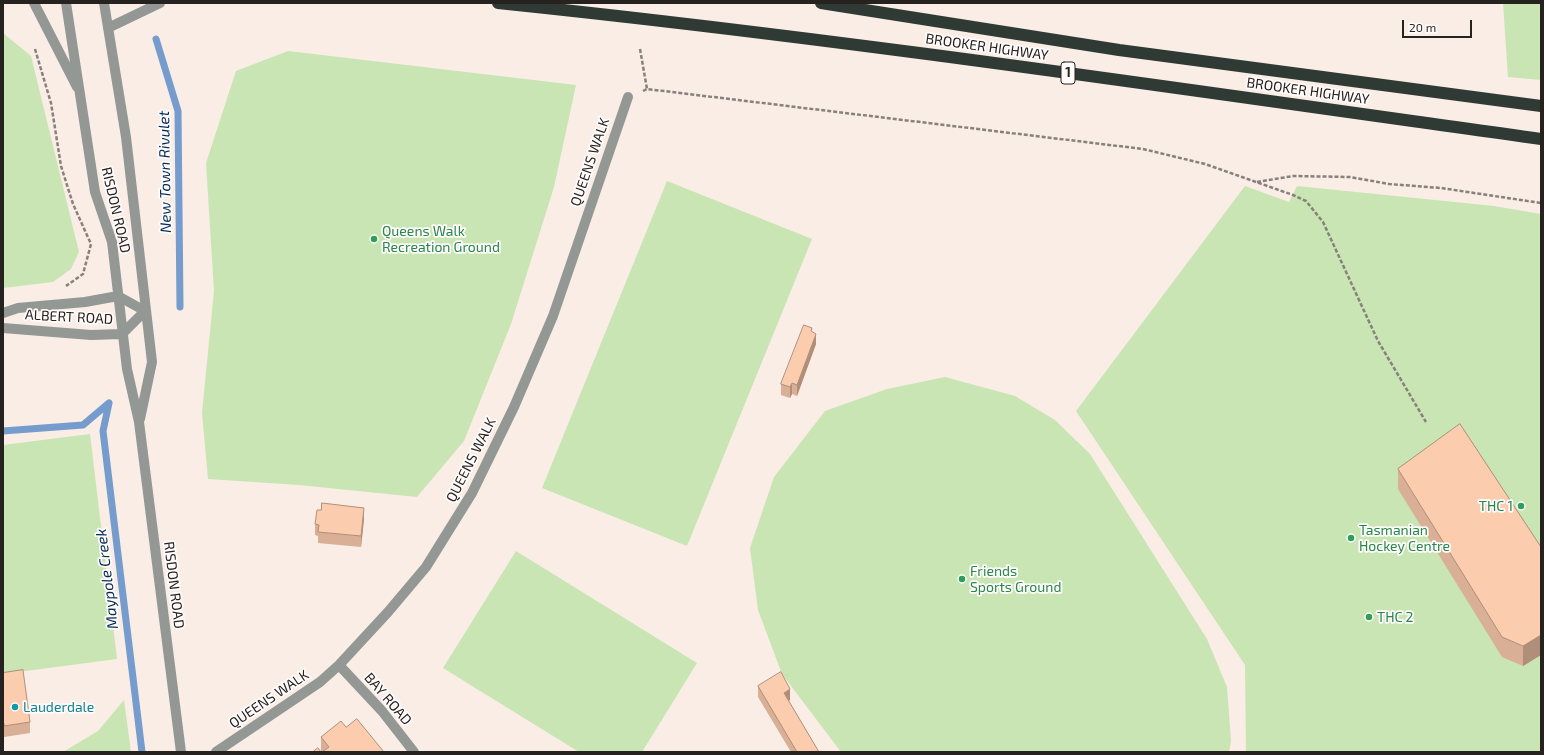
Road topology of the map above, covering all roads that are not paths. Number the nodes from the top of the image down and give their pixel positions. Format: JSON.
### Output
{"nodes":[{"id":1,"x":34,"y":3,"type":"edge"},
{"id":2,"x":66,"y":3,"type":"edge"},
{"id":3,"x":104,"y":3,"type":"edge"},
{"id":4,"x":160,"y":3,"type":"edge"},
{"id":5,"x":498,"y":3,"type":"edge"},
{"id":6,"x":821,"y":3,"type":"edge"},
{"id":7,"x":108,"y":28,"type":"junction"},
{"id":8,"x":81,"y":96,"type":"junction"},
{"id":9,"x":628,"y":97,"type":"road end"},
{"id":10,"x":1541,"y":106,"type":"edge"},
{"id":11,"x":1541,"y":139,"type":"edge"},
{"id":12,"x":118,"y":296,"type":"junction"},
{"id":13,"x":145,"y":311,"type":"junction"},
{"id":14,"x":3,"y":313,"type":"edge"},
{"id":15,"x":3,"y":328,"type":"edge"},
{"id":16,"x":122,"y":334,"type":"junction"},
{"id":17,"x":140,"y":422,"type":"junction"},
{"id":18,"x":339,"y":665,"type":"junction"},
{"id":19,"x":181,"y":752,"type":"edge"},
{"id":20,"x":216,"y":752,"type":"edge"},
{"id":21,"x":414,"y":752,"type":"edge"}],
"edges":[{"from":1,"to":8,"type":"street"},
{"from":2,"to":8,"type":"street","name":"RISDON ROAD"},
{"from":3,"to":7,"type":"street","name":"RISDON ROAD"},
{"from":4,"to":7,"type":"street"},
{"from":5,"to":11,"type":"highway","name":"BROOKER HIGHWAY","number":"1"},
{"from":6,"to":10,"type":"highway","name":"BROOKER HIGHWAY","number":"1"},
{"from":7,"to":13,"type":"street","name":"RISDON ROAD"},
{"from":8,"to":12,"type":"street","name":"RISDON ROAD"},
{"from":9,"to":18,"type":"street","name":"QUEENS WALK"},
{"from":12,"to":13,"type":"street","name":"ALBERT ROAD"},
{"from":12,"to":14,"type":"street","name":"ALBERT ROAD"},
{"from":12,"to":16,"type":"street","name":"RISDON ROAD"},
{"from":13,"to":16,"type":"street","name":"ALBERT ROAD"},
{"from":13,"to":17,"type":"street","name":"RISDON ROAD"},
{"from":15,"to":16,"type":"street","name":"ALBERT ROAD"},
{"from":16,"to":17,"type":"street","name":"RISDON ROAD"},
{"from":17,"to":19,"type":"street","name":"RISDON ROAD"},
{"from":18,"to":20,"type":"street","name":"QUEENS WALK"},
{"from":18,"to":21,"type":"street","name":"BAY ROAD"}]}
